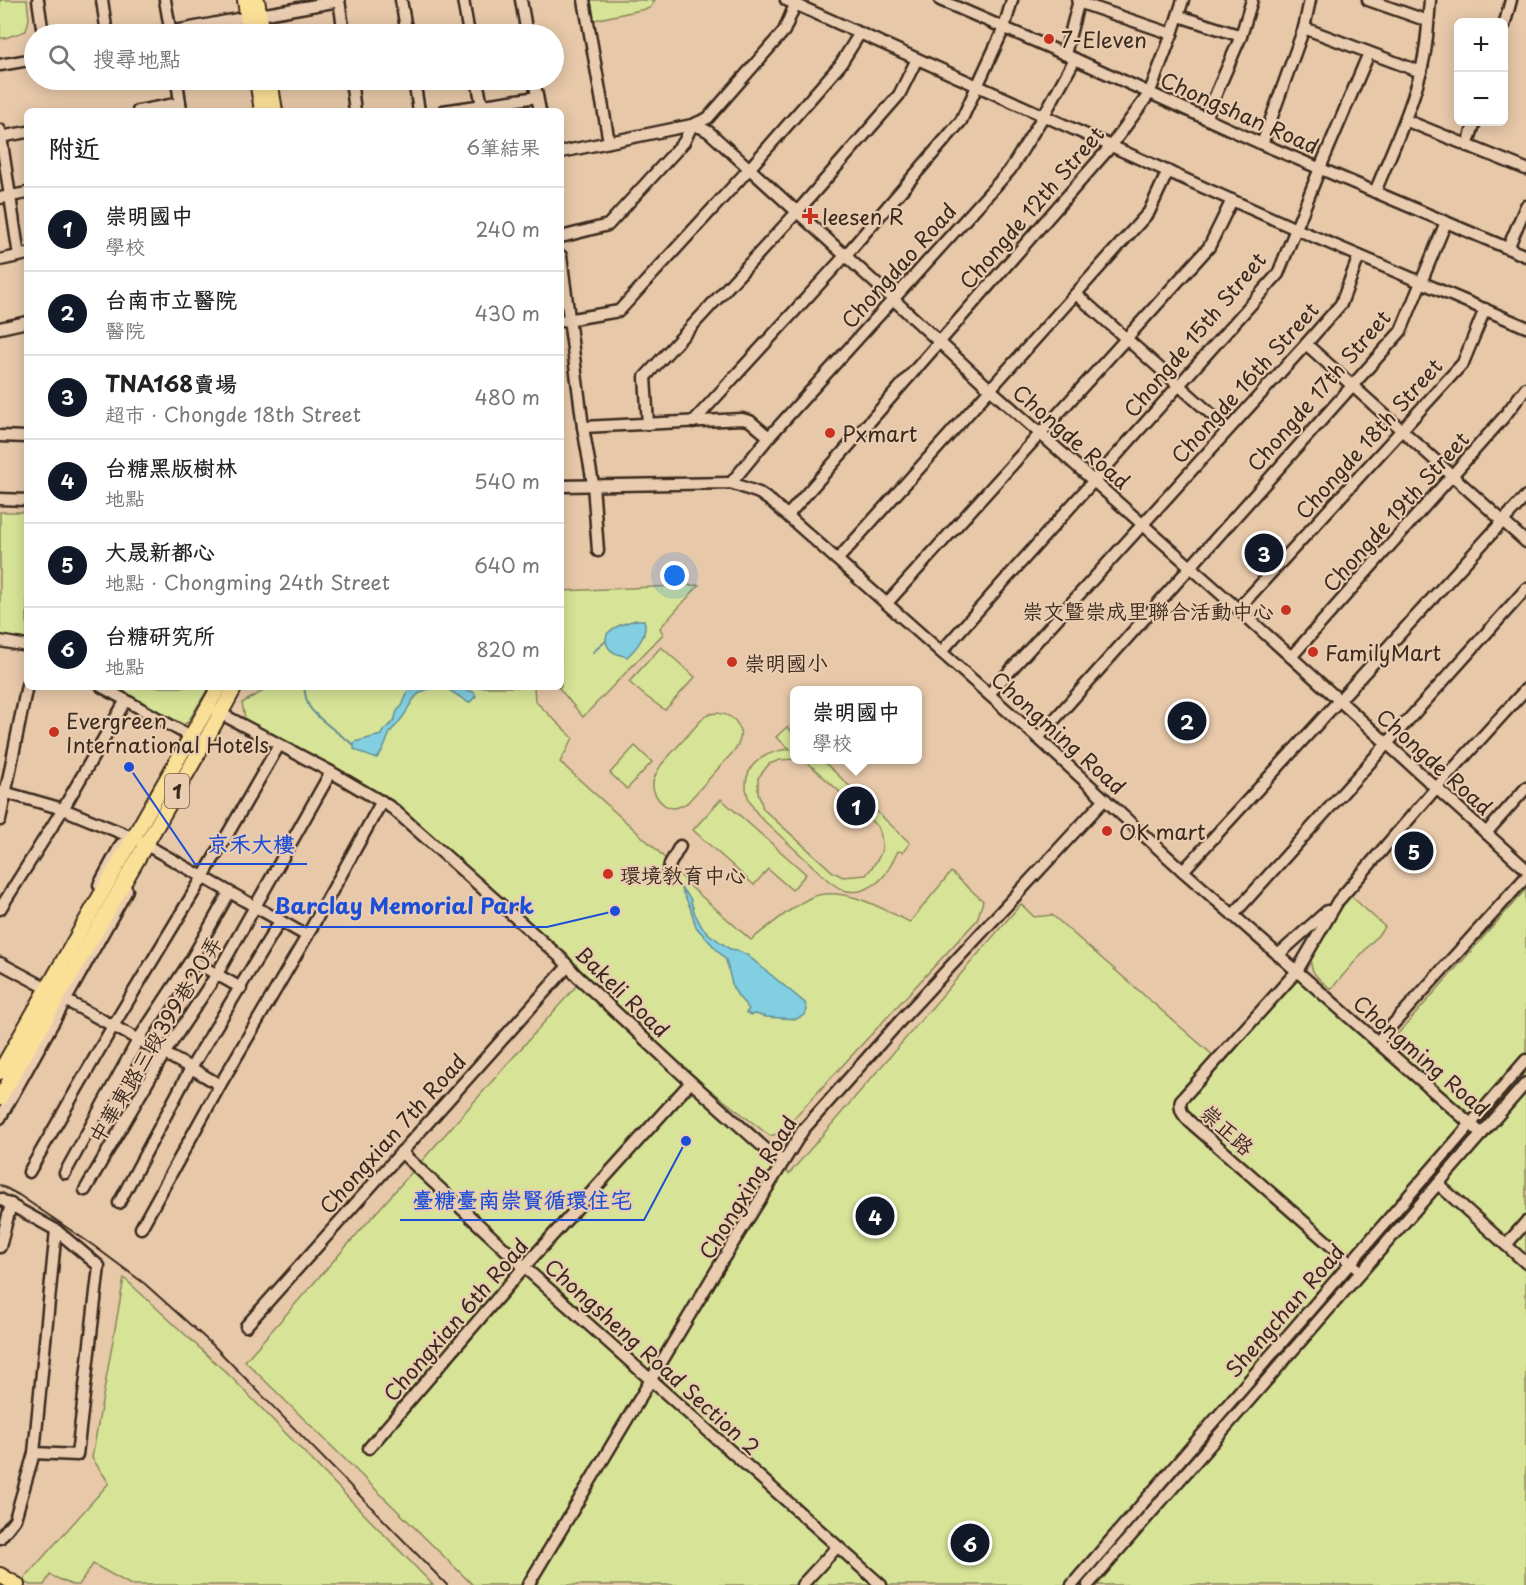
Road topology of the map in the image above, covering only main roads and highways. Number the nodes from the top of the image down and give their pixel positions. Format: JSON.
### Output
{"nodes":[{"id":1,"x":245,"y":0,"type":"edge"},
{"id":2,"x":257,"y":0,"type":"edge"},
{"id":3,"x":254,"y":16,"type":"junction"},
{"id":4,"x":252,"y":24,"type":"edge"},
{"id":5,"x":258,"y":24,"type":"edge"},
{"id":6,"x":259,"y":90,"type":"edge"},
{"id":7,"x":272,"y":90,"type":"edge"},
{"id":8,"x":262,"y":108,"type":"edge"},
{"id":9,"x":275,"y":108,"type":"edge"},
{"id":10,"x":218,"y":690,"type":"edge"},
{"id":11,"x":232,"y":690,"type":"edge"},
{"id":12,"x":214,"y":710,"type":"junction"},
{"id":13,"x":140,"y":842,"type":"junction"},
{"id":14,"x":111,"y":892,"type":"junction"},
{"id":15,"x":0,"y":1072,"type":"edge"},
{"id":16,"x":0,"y":1098,"type":"edge"},
{"id":17,"x":0,"y":1575,"type":"edge"},
{"id":18,"x":17,"y":1585,"type":"edge"}],
"edges":[{"from":1,"to":3,"type":"main road"},
{"from":2,"to":3,"type":"main road"},
{"from":3,"to":4,"type":"main road"},
{"from":3,"to":5,"type":"main road"},
{"from":6,"to":8,"type":"main road"},
{"from":7,"to":9,"type":"main road"},
{"from":10,"to":12,"type":"main road","number":"1"},
{"from":11,"to":12,"type":"main road","number":"1"},
{"from":12,"to":13,"type":"main road","number":"1"},
{"from":12,"to":13,"type":"main road","number":"1"},
{"from":13,"to":14,"type":"main road","number":"1"},
{"from":14,"to":15,"type":"main road","number":"1"},
{"from":14,"to":16,"type":"main road","number":"1"},
{"from":17,"to":18,"type":"main road"}]}
